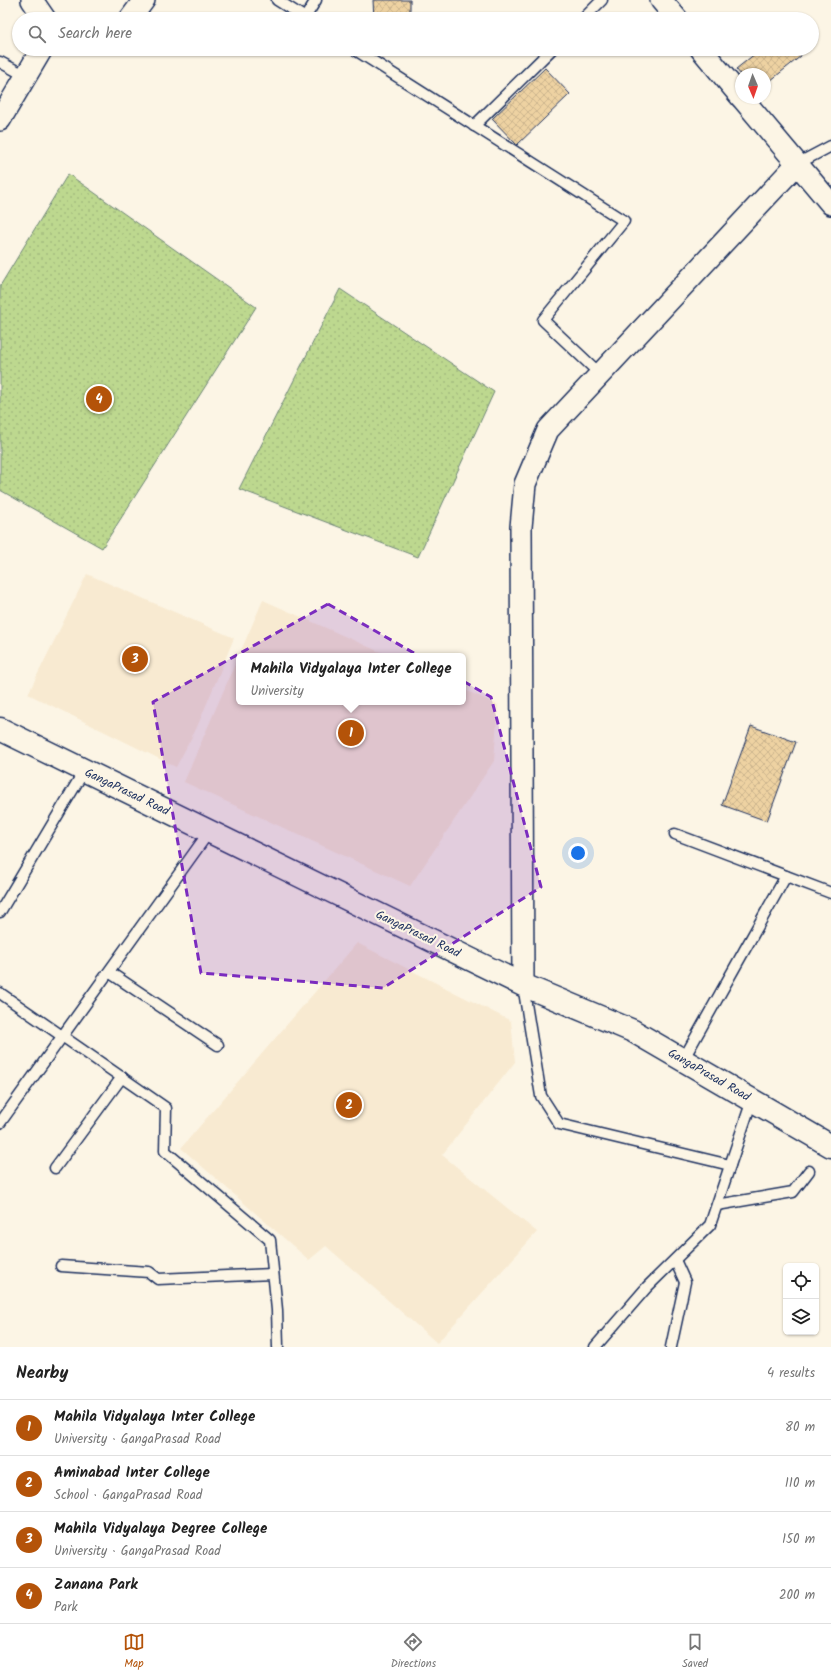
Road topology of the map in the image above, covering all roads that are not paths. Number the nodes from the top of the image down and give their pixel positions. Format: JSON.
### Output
{"nodes":[{"id":1,"x":32,"y":0,"type":"edge"},
{"id":2,"x":144,"y":0,"type":"edge"},
{"id":3,"x":277,"y":0,"type":"edge"},
{"id":4,"x":316,"y":0,"type":"edge"},
{"id":5,"x":602,"y":0,"type":"edge"},
{"id":6,"x":661,"y":0,"type":"edge"},
{"id":7,"x":40,"y":12,"type":"edge"},
{"id":8,"x":135,"y":12,"type":"edge"},
{"id":9,"x":296,"y":12,"type":"edge"},
{"id":10,"x":309,"y":12,"type":"edge"},
{"id":11,"x":590,"y":12,"type":"edge"},
{"id":12,"x":671,"y":12,"type":"edge"},
{"id":13,"x":38,"y":56,"type":"edge"},
{"id":14,"x":365,"y":56,"type":"edge"},
{"id":15,"x":545,"y":56,"type":"edge"},
{"id":16,"x":707,"y":56,"type":"edge"},
{"id":17,"x":0,"y":62,"type":"edge"},
{"id":18,"x":26,"y":76,"type":"junction"},
{"id":19,"x":735,"y":89,"type":"edge"},
{"id":20,"x":748,"y":104,"type":"edge"},
{"id":21,"x":0,"y":120,"type":"edge"},
{"id":22,"x":474,"y":126,"type":"junction"},
{"id":23,"x":831,"y":146,"type":"edge"},
{"id":24,"x":797,"y":164,"type":"junction"},
{"id":25,"x":831,"y":204,"type":"edge"},
{"id":26,"x":600,"y":374,"type":"junction"},
{"id":27,"x":0,"y":729,"type":"edge"},
{"id":28,"x":84,"y":771,"type":"junction"},
{"id":29,"x":209,"y":832,"type":"junction"},
{"id":30,"x":675,"y":834,"type":"dead end"},
{"id":31,"x":786,"y":876,"type":"junction"},
{"id":32,"x":831,"y":893,"type":"edge"},
{"id":33,"x":0,"y":912,"type":"edge"},
{"id":34,"x":109,"y":972,"type":"junction"},
{"id":35,"x":522,"y":985,"type":"junction"},
{"id":36,"x":0,"y":993,"type":"edge"},
{"id":37,"x":63,"y":1036,"type":"junction"},
{"id":38,"x":218,"y":1045,"type":"dead end"},
{"id":39,"x":683,"y":1060,"type":"junction"},
{"id":40,"x":122,"y":1077,"type":"junction"},
{"id":41,"x":752,"y":1100,"type":"junction"},
{"id":42,"x":0,"y":1123,"type":"edge"},
{"id":43,"x":831,"y":1146,"type":"edge"},
{"id":44,"x":730,"y":1165,"type":"junction"},
{"id":45,"x":55,"y":1168,"type":"dead end"},
{"id":46,"x":809,"y":1171,"type":"dead end"},
{"id":47,"x":716,"y":1205,"type":"junction"},
{"id":48,"x":675,"y":1260,"type":"junction"},
{"id":49,"x":61,"y":1266,"type":"dead end"},
{"id":50,"x":273,"y":1274,"type":"junction"},
{"id":51,"x":278,"y":1347,"type":"edge"},
{"id":52,"x":595,"y":1347,"type":"edge"},
{"id":53,"x":671,"y":1347,"type":"edge"}],
"edges":[{"from":1,"to":7,"type":"street"},
{"from":2,"to":8,"type":"street"},
{"from":3,"to":9,"type":"lane"},
{"from":4,"to":10,"type":"lane"},
{"from":5,"to":11,"type":"lane"},
{"from":6,"to":12,"type":"street"},
{"from":13,"to":18,"type":"street"},
{"from":14,"to":22,"type":"lane"},
{"from":15,"to":22,"type":"lane"},
{"from":16,"to":19,"type":"street"},
{"from":17,"to":18,"type":"lane"},
{"from":18,"to":21,"type":"street"},
{"from":20,"to":24,"type":"street"},
{"from":22,"to":26,"type":"lane"},
{"from":23,"to":24,"type":"lane"},
{"from":24,"to":25,"type":"street"},
{"from":24,"to":26,"type":"street"},
{"from":26,"to":35,"type":"street"},
{"from":27,"to":28,"type":"street","name":"GangaPrasad Road"},
{"from":28,"to":29,"type":"street","name":"GangaPrasad Road"},
{"from":28,"to":33,"type":"lane"},
{"from":29,"to":34,"type":"lane"},
{"from":29,"to":35,"type":"street","name":"GangaPrasad Road"},
{"from":30,"to":31,"type":"lane"},
{"from":31,"to":32,"type":"lane"},
{"from":31,"to":39,"type":"lane"},
{"from":34,"to":37,"type":"lane"},
{"from":34,"to":38,"type":"lane"},
{"from":35,"to":39,"type":"street","name":"GangaPrasad Road"},
{"from":35,"to":44,"type":"lane"},
{"from":36,"to":37,"type":"lane"},
{"from":37,"to":40,"type":"lane"},
{"from":37,"to":42,"type":"lane"},
{"from":39,"to":41,"type":"street","name":"GangaPrasad Road"},
{"from":40,"to":45,"type":"lane"},
{"from":40,"to":50,"type":"lane"},
{"from":41,"to":43,"type":"street","name":"GangaPrasad Road"},
{"from":41,"to":44,"type":"lane"},
{"from":44,"to":47,"type":"lane"},
{"from":46,"to":47,"type":"lane"},
{"from":47,"to":48,"type":"lane"},
{"from":48,"to":52,"type":"lane"},
{"from":48,"to":53,"type":"lane"},
{"from":49,"to":50,"type":"lane"},
{"from":50,"to":51,"type":"lane"}]}
